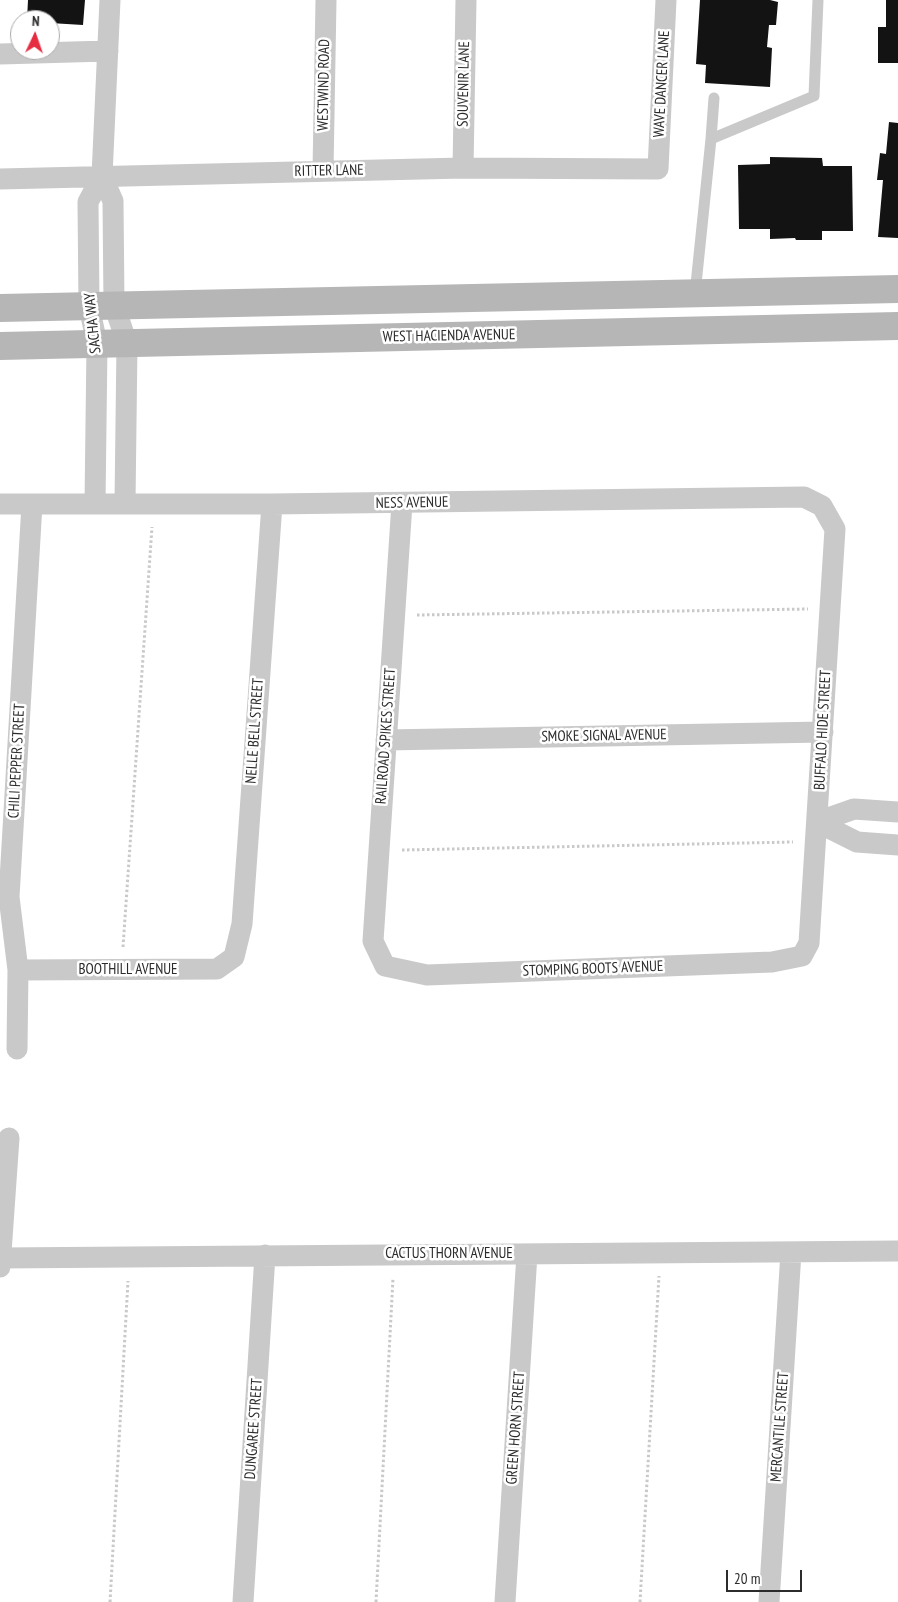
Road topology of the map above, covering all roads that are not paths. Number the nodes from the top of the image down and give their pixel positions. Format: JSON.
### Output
{"nodes":[{"id":1,"x":110,"y":0,"type":"edge"},
{"id":2,"x":326,"y":0,"type":"edge"},
{"id":3,"x":466,"y":0,"type":"edge"},
{"id":4,"x":666,"y":0,"type":"edge"},
{"id":5,"x":818,"y":0,"type":"edge"},
{"id":6,"x":108,"y":50,"type":"junction"},
{"id":7,"x":0,"y":54,"type":"edge"},
{"id":8,"x":714,"y":98,"type":"dead end"},
{"id":9,"x":711,"y":139,"type":"junction"},
{"id":10,"x":463,"y":168,"type":"junction"},
{"id":11,"x":658,"y":169,"type":"joint"},
{"id":12,"x":323,"y":171,"type":"junction"},
{"id":13,"x":102,"y":176,"type":"junction"},
{"id":14,"x":0,"y":180,"type":"edge"},
{"id":15,"x":898,"y":289,"type":"edge"},
{"id":16,"x":695,"y":294,"type":"junction"},
{"id":17,"x":102,"y":306,"type":"junction"},
{"id":18,"x":0,"y":308,"type":"edge"},
{"id":19,"x":898,"y":326,"type":"edge"},
{"id":20,"x":127,"y":343,"type":"junction"},
{"id":21,"x":97,"y":344,"type":"junction"},
{"id":22,"x":0,"y":346,"type":"edge"},
{"id":23,"x":402,"y":503,"type":"junction"},
{"id":24,"x":0,"y":504,"type":"edge"},
{"id":25,"x":32,"y":504,"type":"junction"},
{"id":26,"x":95,"y":504,"type":"junction"},
{"id":27,"x":125,"y":504,"type":"junction"},
{"id":28,"x":272,"y":504,"type":"junction"},
{"id":29,"x":822,"y":506,"type":"joint"},
{"id":30,"x":823,"y":732,"type":"junction"},
{"id":31,"x":386,"y":740,"type":"junction"},
{"id":32,"x":898,"y":812,"type":"edge"},
{"id":33,"x":817,"y":832,"type":"junction"},
{"id":34,"x":898,"y":845,"type":"edge"},
{"id":35,"x":802,"y":956,"type":"joint"},
{"id":36,"x":234,"y":957,"type":"joint"},
{"id":37,"x":385,"y":966,"type":"joint"},
{"id":38,"x":18,"y":970,"type":"junction"},
{"id":39,"x":17,"y":1049,"type":"dead end"},
{"id":40,"x":9,"y":1138,"type":"dead end"},
{"id":41,"x":898,"y":1251,"type":"edge"},
{"id":42,"x":791,"y":1252,"type":"junction"},
{"id":43,"x":527,"y":1254,"type":"junction"},
{"id":44,"x":265,"y":1256,"type":"junction"},
{"id":45,"x":1,"y":1258,"type":"edge"},
{"id":46,"x":0,"y":1267,"type":"edge"},
{"id":47,"x":243,"y":1602,"type":"edge"},
{"id":48,"x":505,"y":1602,"type":"edge"},
{"id":49,"x":769,"y":1602,"type":"edge"}],
"edges":[{"from":1,"to":6,"type":"street","name":"SACHA WAY"},
{"from":2,"to":12,"type":"street","name":"WESTWIND ROAD"},
{"from":3,"to":10,"type":"street","name":"SOUVENIR LANE"},
{"from":4,"to":11,"type":"street","name":"WAVE DANCER LANE"},
{"from":5,"to":9,"type":"lane"},
{"from":6,"to":7,"type":"street"},
{"from":6,"to":13,"type":"street","name":"SACHA WAY"},
{"from":8,"to":9,"type":"lane"},
{"from":9,"to":16,"type":"lane"},
{"from":10,"to":11,"type":"street","name":"RITTER LANE"},
{"from":10,"to":12,"type":"street","name":"RITTER LANE"},
{"from":12,"to":13,"type":"street","name":"RITTER LANE"},
{"from":13,"to":14,"type":"street","name":"RITTER LANE"},
{"from":13,"to":17,"type":"street","name":"SACHA WAY"},
{"from":15,"to":16,"type":"main road"},
{"from":16,"to":17,"type":"main road"},
{"from":17,"to":18,"type":"main road"},
{"from":17,"to":20,"type":"street","name":"SACHA WAY"},
{"from":17,"to":21,"type":"street","name":"SACHA WAY"},
{"from":19,"to":20,"type":"main road","name":"WEST HACIENDA AVENUE"},
{"from":20,"to":21,"type":"main road","name":"WEST HACIENDA AVENUE"},
{"from":20,"to":27,"type":"street","name":"SACHA WAY"},
{"from":21,"to":22,"type":"main road","name":"WEST HACIENDA AVENUE"},
{"from":21,"to":26,"type":"street","name":"SACHA WAY"},
{"from":23,"to":28,"type":"street","name":"NESS AVENUE"},
{"from":23,"to":29,"type":"street","name":"NESS AVENUE"},
{"from":23,"to":31,"type":"street","name":"RAILROAD SPIKES STREET"},
{"from":24,"to":25,"type":"street","name":"NESS AVENUE"},
{"from":25,"to":26,"type":"street","name":"NESS AVENUE"},
{"from":25,"to":38,"type":"street","name":"CHILI PEPPER STREET"},
{"from":26,"to":27,"type":"street","name":"NESS AVENUE"},
{"from":27,"to":28,"type":"street","name":"NESS AVENUE"},
{"from":28,"to":36,"type":"street","name":"NELLE BELL STREET"},
{"from":29,"to":30,"type":"street","name":"BUFFALO HIDE STREET"},
{"from":30,"to":31,"type":"street","name":"SMOKE SIGNAL AVENUE"},
{"from":30,"to":33,"type":"street","name":"BUFFALO HIDE STREET"},
{"from":31,"to":37,"type":"street","name":"RAILROAD SPIKES STREET"},
{"from":32,"to":33,"type":"street"},
{"from":33,"to":34,"type":"street"},
{"from":33,"to":35,"type":"street","name":"BUFFALO HIDE STREET"},
{"from":35,"to":37,"type":"street","name":"STOMPING BOOTS AVENUE"},
{"from":36,"to":38,"type":"street","name":"BOOTHILL AVENUE"},
{"from":38,"to":39,"type":"street","name":"CHILI PEPPER STREET"},
{"from":40,"to":45,"type":"street"},
{"from":41,"to":42,"type":"street","name":"CACTUS THORN AVENUE"},
{"from":42,"to":43,"type":"street","name":"CACTUS THORN AVENUE"},
{"from":42,"to":49,"type":"street","name":"MERCANTILE STREET"},
{"from":43,"to":44,"type":"street","name":"CACTUS THORN AVENUE"},
{"from":43,"to":48,"type":"street","name":"GREEN HORN STREET"},
{"from":44,"to":45,"type":"street","name":"CACTUS THORN AVENUE"},
{"from":44,"to":47,"type":"street","name":"DUNGAREE STREET"},
{"from":45,"to":46,"type":"street"}]}
